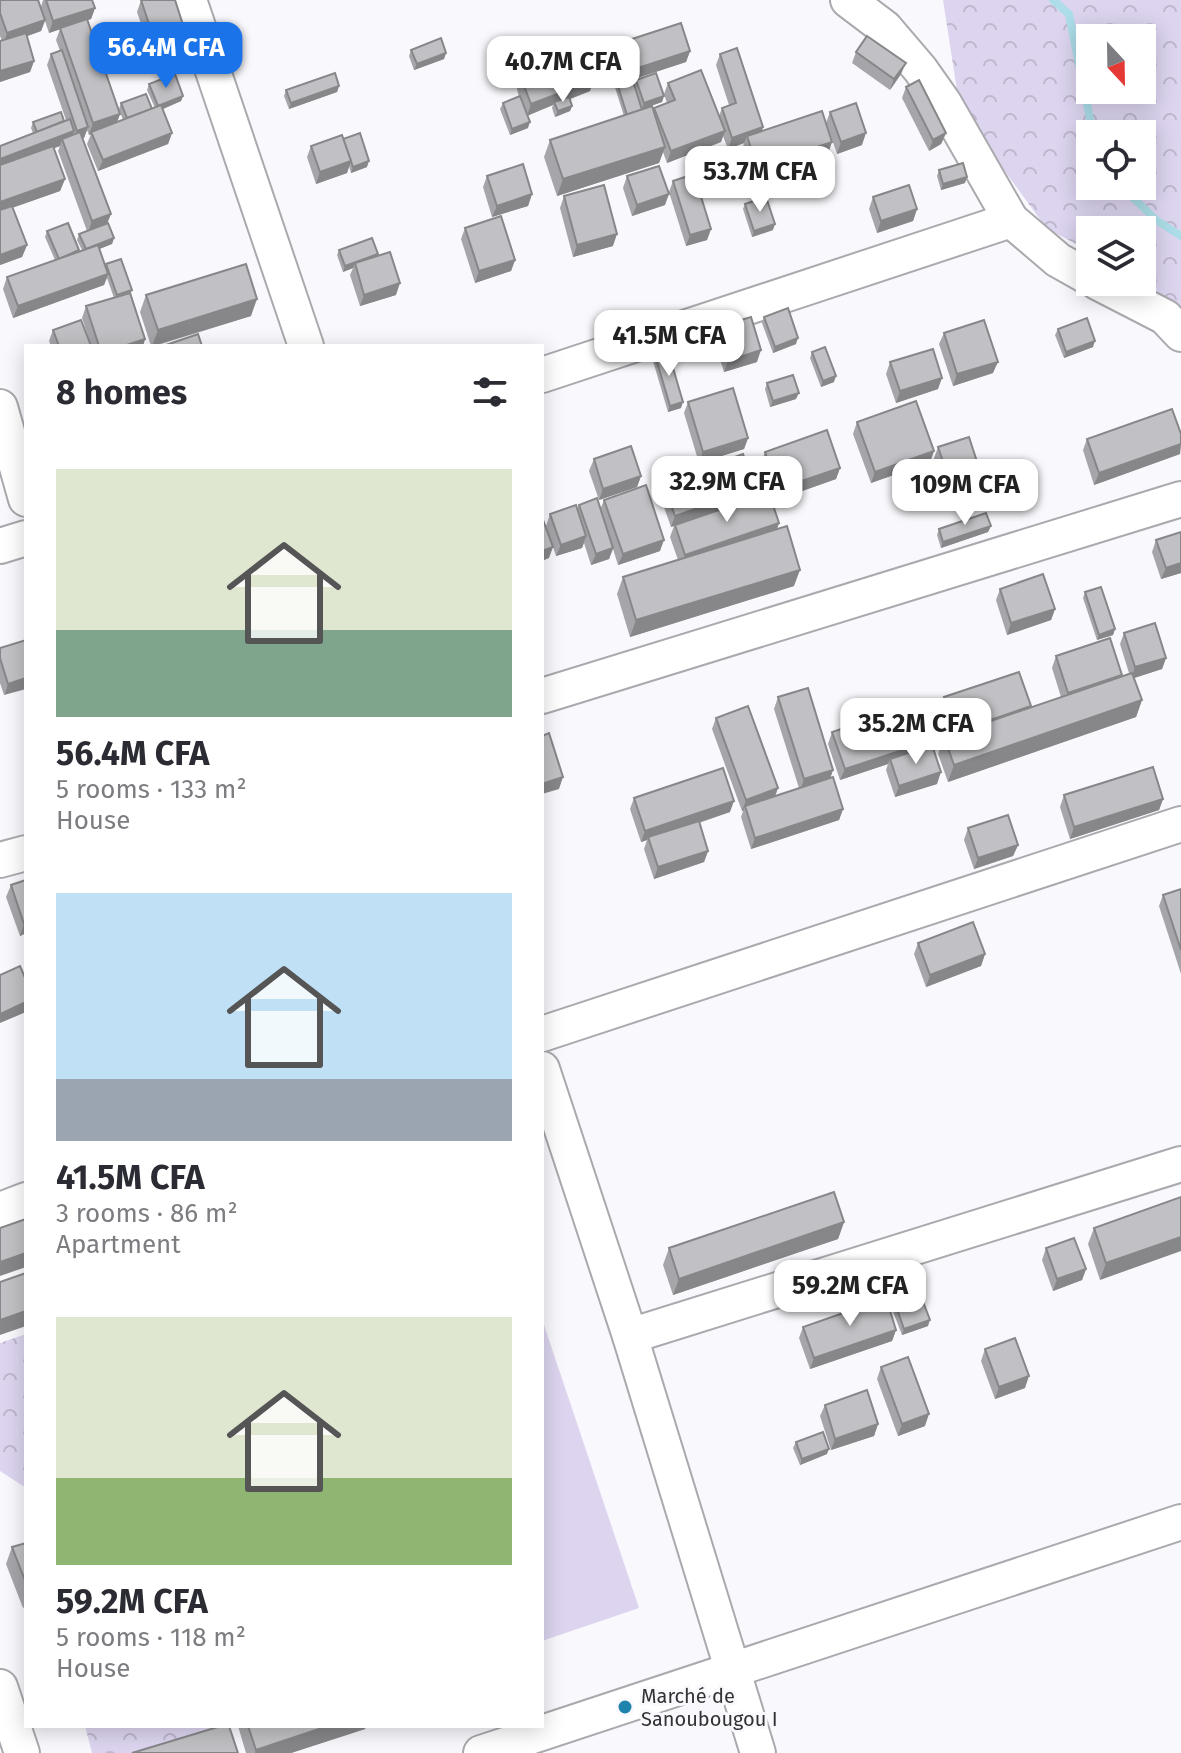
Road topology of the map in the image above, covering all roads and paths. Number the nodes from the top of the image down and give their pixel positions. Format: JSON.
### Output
{"nodes":[{"id":1,"x":189,"y":0,"type":"edge"},
{"id":2,"x":848,"y":0,"type":"edge"},
{"id":3,"x":1011,"y":220,"type":"junction"},
{"id":4,"x":1076,"y":270,"type":"edge"},
{"id":5,"x":1124,"y":296,"type":"edge"},
{"id":6,"x":1181,"y":334,"type":"edge"},
{"id":7,"x":305,"y":344,"type":"edge"},
{"id":8,"x":544,"y":374,"type":"edge"},
{"id":9,"x":0,"y":407,"type":"edge"},
{"id":10,"x":24,"y":492,"type":"edge"},
{"id":11,"x":1181,"y":499,"type":"edge"},
{"id":12,"x":24,"y":539,"type":"edge"},
{"id":13,"x":0,"y":546,"type":"edge"},
{"id":14,"x":544,"y":695,"type":"edge"},
{"id":15,"x":1181,"y":824,"type":"edge"},
{"id":16,"x":24,"y":854,"type":"edge"},
{"id":17,"x":0,"y":860,"type":"edge"},
{"id":18,"x":544,"y":1033,"type":"edge"},
{"id":19,"x":544,"y":1075,"type":"edge"},
{"id":20,"x":1181,"y":1164,"type":"edge"},
{"id":21,"x":24,"y":1201,"type":"edge"},
{"id":22,"x":0,"y":1210,"type":"edge"},
{"id":23,"x":630,"y":1336,"type":"junction"},
{"id":24,"x":1181,"y":1522,"type":"edge"},
{"id":25,"x":733,"y":1669,"type":"junction"},
{"id":26,"x":0,"y":1687,"type":"edge"},
{"id":27,"x":22,"y":1753,"type":"edge"},
{"id":28,"x":481,"y":1753,"type":"edge"},
{"id":29,"x":758,"y":1753,"type":"edge"}],
"edges":[{"from":1,"to":7,"type":"street"},
{"from":2,"to":3,"type":"street"},
{"from":3,"to":4,"type":"street"},
{"from":3,"to":8,"type":"street"},
{"from":5,"to":6,"type":"street"},
{"from":9,"to":10,"type":"street"},
{"from":11,"to":14,"type":"street"},
{"from":12,"to":13,"type":"street"},
{"from":15,"to":18,"type":"street"},
{"from":16,"to":17,"type":"street"},
{"from":19,"to":23,"type":"street"},
{"from":20,"to":23,"type":"street"},
{"from":21,"to":22,"type":"street"},
{"from":23,"to":25,"type":"street"},
{"from":24,"to":25,"type":"street"},
{"from":25,"to":28,"type":"street"},
{"from":25,"to":29,"type":"street"},
{"from":26,"to":27,"type":"street"}]}
